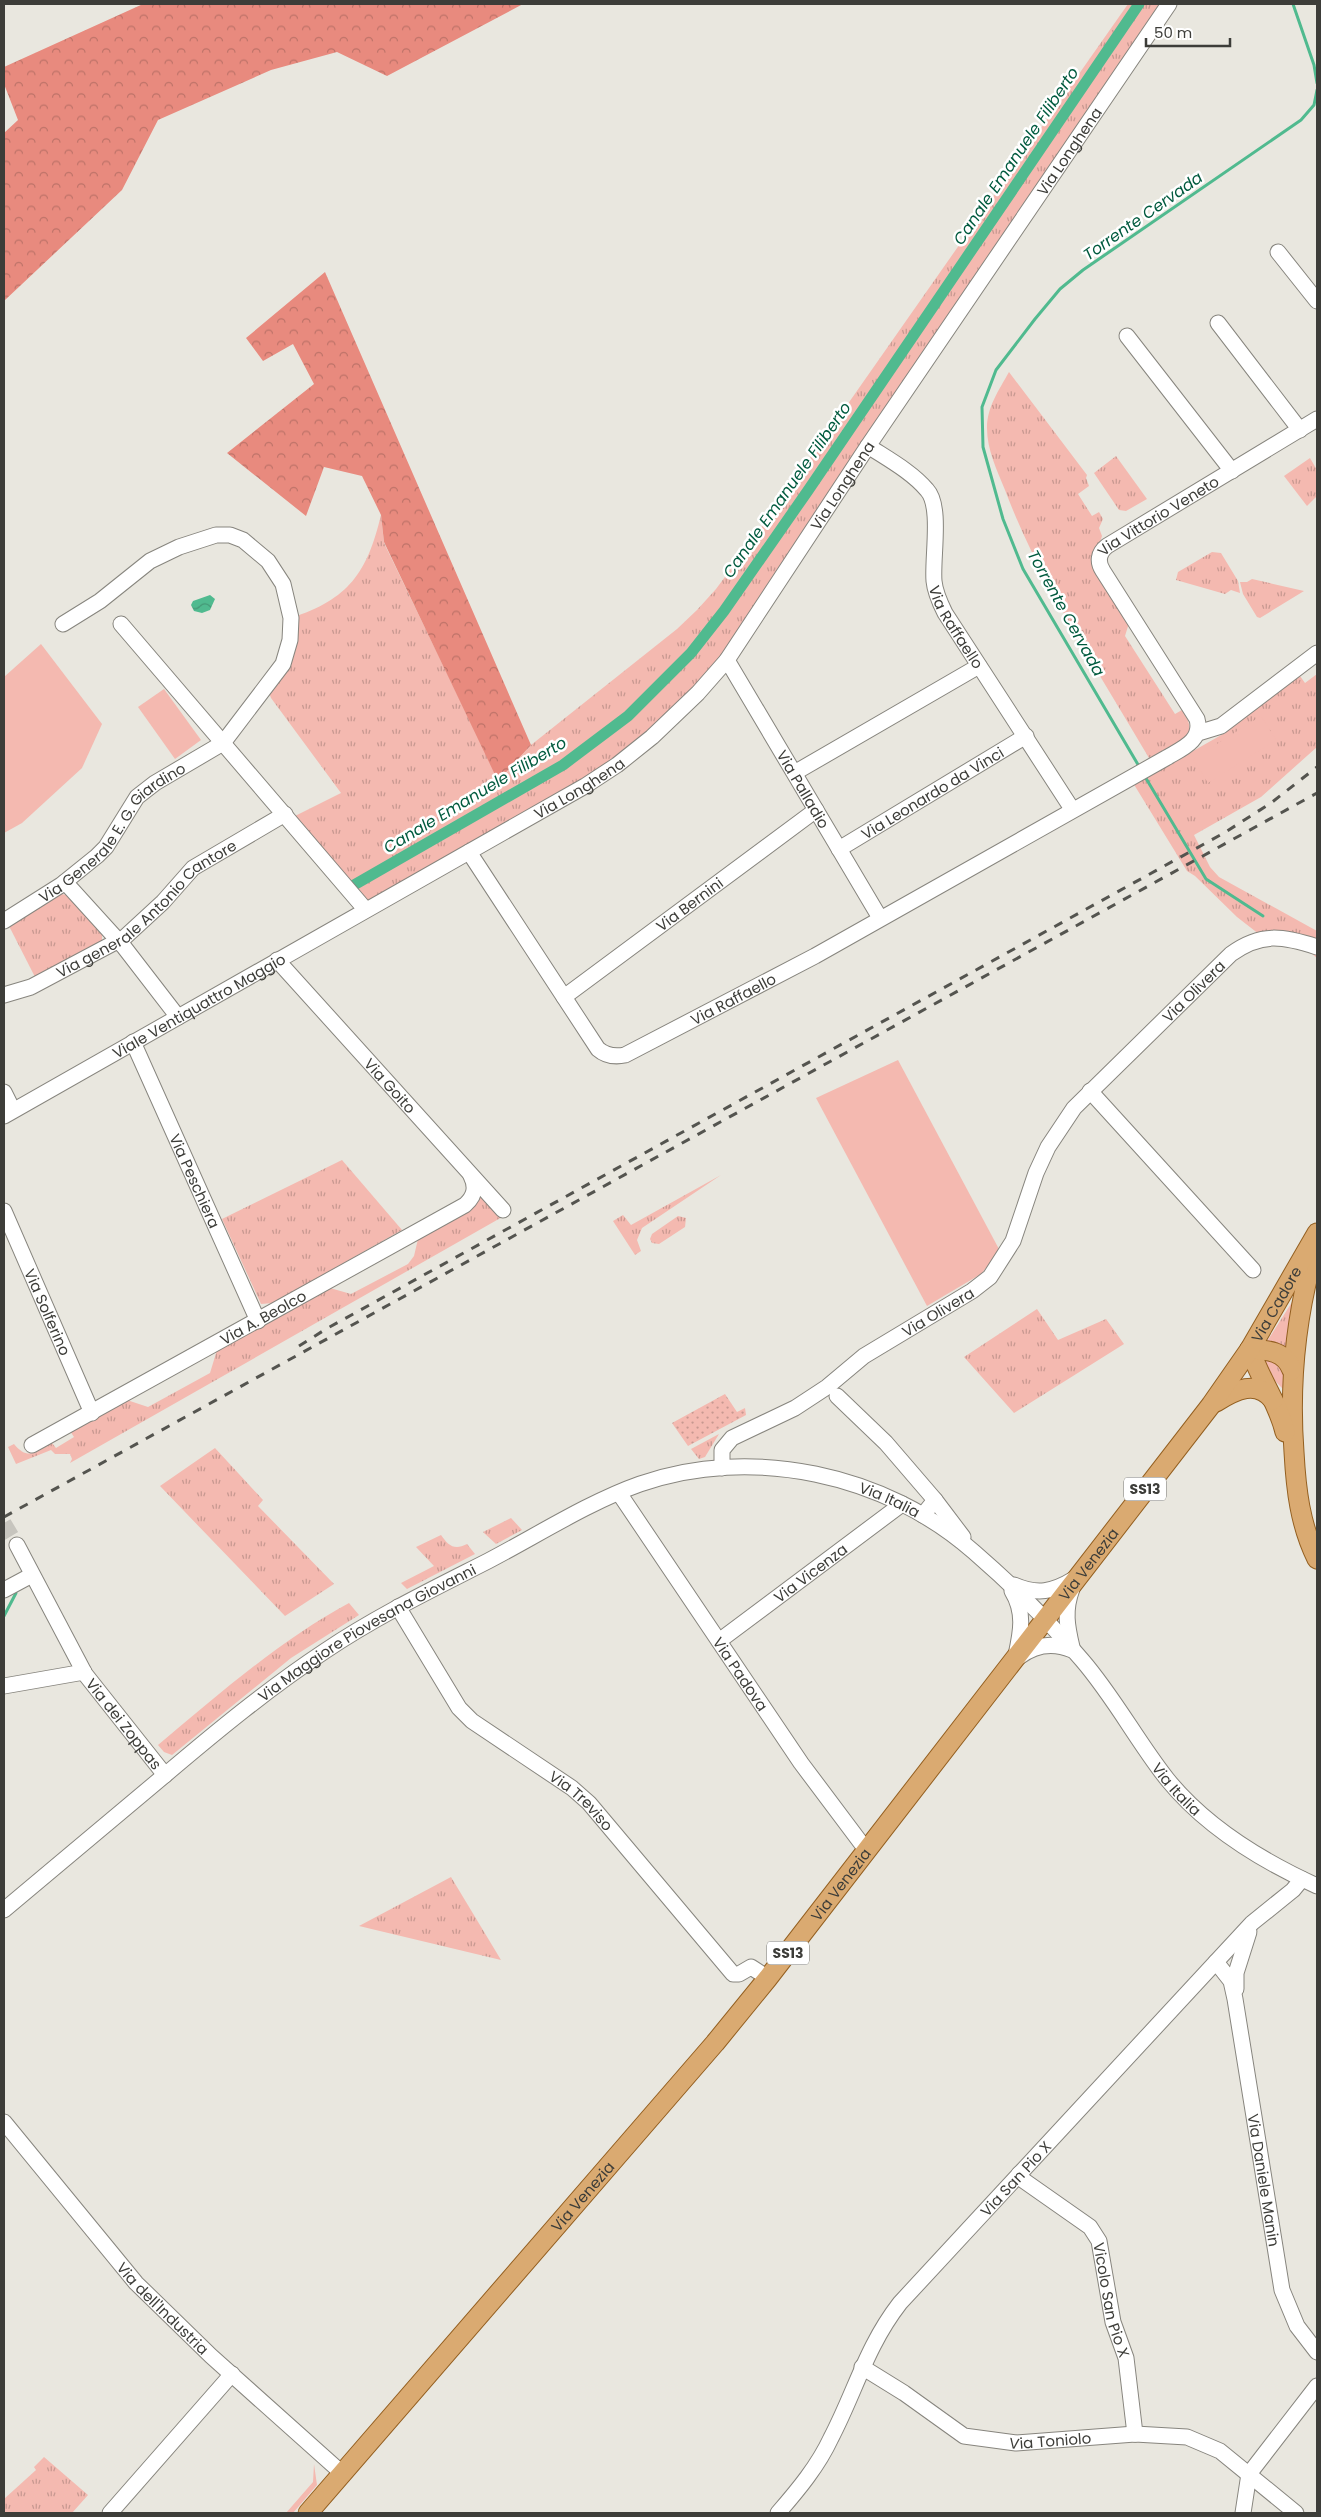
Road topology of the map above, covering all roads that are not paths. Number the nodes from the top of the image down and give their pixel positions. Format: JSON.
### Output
{"nodes":[{"id":1,"x":1169,"y":4,"type":"edge"},
{"id":2,"x":1278,"y":252,"type":"dead end"},
{"id":3,"x":1317,"y":301,"type":"edge"},
{"id":4,"x":1218,"y":323,"type":"dead end"},
{"id":5,"x":1127,"y":336,"type":"dead end"},
{"id":6,"x":1317,"y":419,"type":"edge"},
{"id":7,"x":1300,"y":430,"type":"junction"},
{"id":8,"x":868,"y":446,"type":"junction"},
{"id":9,"x":1232,"y":471,"type":"junction"},
{"id":10,"x":63,"y":624,"type":"dead end"},
{"id":11,"x":121,"y":624,"type":"dead end"},
{"id":12,"x":1317,"y":653,"type":"edge"},
{"id":13,"x":727,"y":660,"type":"junction"},
{"id":14,"x":979,"y":666,"type":"junction"},
{"id":15,"x":1198,"y":734,"type":"junction"},
{"id":16,"x":1026,"y":736,"type":"junction"},
{"id":17,"x":223,"y":743,"type":"junction"},
{"id":18,"x":796,"y":772,"type":"junction"},
{"id":19,"x":816,"y":810,"type":"junction"},
{"id":20,"x":1072,"y":810,"type":"junction"},
{"id":21,"x":285,"y":814,"type":"junction"},
{"id":22,"x":839,"y":849,"type":"junction"},
{"id":23,"x":469,"y":852,"type":"junction"},
{"id":24,"x":65,"y":882,"type":"junction"},
{"id":25,"x":393,"y":894,"type":"joint"},
{"id":26,"x":365,"y":909,"type":"junction"},
{"id":27,"x":880,"y":918,"type":"junction"},
{"id":28,"x":4,"y":922,"type":"edge"},
{"id":29,"x":118,"y":941,"type":"junction"},
{"id":30,"x":1317,"y":947,"type":"edge"},
{"id":31,"x":277,"y":960,"type":"junction"},
{"id":32,"x":4,"y":995,"type":"edge"},
{"id":33,"x":564,"y":997,"type":"junction"},
{"id":34,"x":178,"y":1017,"type":"junction"},
{"id":35,"x":134,"y":1042,"type":"junction"},
{"id":36,"x":1090,"y":1091,"type":"junction"},
{"id":37,"x":4,"y":1092,"type":"edge"},
{"id":38,"x":9,"y":1113,"type":"edge"},
{"id":39,"x":471,"y":1176,"type":"junction"},
{"id":40,"x":503,"y":1210,"type":"dead end"},
{"id":41,"x":4,"y":1211,"type":"edge"},
{"id":42,"x":1317,"y":1233,"type":"edge"},
{"id":43,"x":1317,"y":1239,"type":"edge"},
{"id":44,"x":1253,"y":1270,"type":"dead end"},
{"id":45,"x":258,"y":1321,"type":"junction"},
{"id":46,"x":1250,"y":1349,"type":"junction"},
{"id":47,"x":1292,"y":1370,"type":"junction"},
{"id":48,"x":837,"y":1396,"type":"dead end"},
{"id":49,"x":1211,"y":1405,"type":"junction"},
{"id":50,"x":1277,"y":1405,"type":"junction"},
{"id":51,"x":92,"y":1413,"type":"junction"},
{"id":52,"x":32,"y":1445,"type":"dead end"},
{"id":53,"x":722,"y":1468,"type":"junction"},
{"id":54,"x":783,"y":1470,"type":"joint"},
{"id":55,"x":1295,"y":1480,"type":"junction"},
{"id":56,"x":619,"y":1493,"type":"junction"},
{"id":57,"x":935,"y":1500,"type":"junction"},
{"id":58,"x":902,"y":1504,"type":"junction"},
{"id":59,"x":923,"y":1515,"type":"junction"},
{"id":60,"x":16,"y":1545,"type":"tunnel mouth"},
{"id":61,"x":974,"y":1551,"type":"junction"},
{"id":62,"x":1317,"y":1559,"type":"edge"},
{"id":63,"x":1081,"y":1574,"type":"junction"},
{"id":64,"x":32,"y":1575,"type":"junction"},
{"id":65,"x":1005,"y":1582,"type":"junction"},
{"id":66,"x":4,"y":1590,"type":"edge"},
{"id":67,"x":398,"y":1607,"type":"junction"},
{"id":68,"x":1046,"y":1619,"type":"junction"},
{"id":69,"x":718,"y":1641,"type":"junction"},
{"id":70,"x":1074,"y":1651,"type":"junction"},
{"id":71,"x":1015,"y":1660,"type":"junction"},
{"id":72,"x":84,"y":1672,"type":"junction"},
{"id":73,"x":4,"y":1686,"type":"edge"},
{"id":74,"x":165,"y":1775,"type":"junction"},
{"id":75,"x":867,"y":1851,"type":"junction"},
{"id":76,"x":1302,"y":1879,"type":"junction"},
{"id":77,"x":1317,"y":1886,"type":"edge"},
{"id":78,"x":4,"y":1910,"type":"edge"},
{"id":79,"x":1252,"y":1923,"type":"junction"},
{"id":80,"x":1227,"y":1951,"type":"junction"},
{"id":81,"x":1216,"y":1962,"type":"junction"},
{"id":82,"x":1236,"y":1973,"type":"junction"},
{"id":83,"x":768,"y":1978,"type":"junction"},
{"id":84,"x":1235,"y":1999,"type":"junction"},
{"id":85,"x":4,"y":2122,"type":"edge"},
{"id":86,"x":1019,"y":2174,"type":"junction"},
{"id":87,"x":1317,"y":2352,"type":"edge"},
{"id":88,"x":862,"y":2367,"type":"junction"},
{"id":89,"x":232,"y":2374,"type":"junction"},
{"id":90,"x":1317,"y":2386,"type":"edge"},
{"id":91,"x":1135,"y":2434,"type":"junction"},
{"id":92,"x":343,"y":2474,"type":"junction"},
{"id":93,"x":1249,"y":2474,"type":"junction"},
{"id":94,"x":110,"y":2513,"type":"edge"},
{"id":95,"x":308,"y":2513,"type":"edge"},
{"id":96,"x":778,"y":2513,"type":"edge"},
{"id":97,"x":1243,"y":2513,"type":"edge"},
{"id":98,"x":1296,"y":2513,"type":"edge"}],
"edges":[{"from":1,"to":8,"type":"street","name":"Via Longhena"},
{"from":2,"to":3,"type":"street"},
{"from":4,"to":7,"type":"street"},
{"from":5,"to":9,"type":"street"},
{"from":6,"to":7,"type":"street","name":"Via Vittorio Veneto"},
{"from":7,"to":9,"type":"street","name":"Via Vittorio Veneto"},
{"from":8,"to":13,"type":"street","name":"Via Longhena"},
{"from":8,"to":14,"type":"street","name":"Via Raffaello"},
{"from":9,"to":15,"type":"street","name":"Via Vittorio Veneto"},
{"from":10,"to":17,"type":"street","name":"Via Generale E. G. Giardino"},
{"from":11,"to":17,"type":"street"},
{"from":12,"to":15,"type":"street"},
{"from":13,"to":18,"type":"street","name":"Via Palladio"},
{"from":13,"to":23,"type":"street","name":"Via Longhena"},
{"from":14,"to":16,"type":"street","name":"Via Raffaello"},
{"from":14,"to":18,"type":"street"},
{"from":15,"to":20,"type":"street","name":"Via Raffaello"},
{"from":16,"to":20,"type":"street","name":"Via Raffaello"},
{"from":16,"to":22,"type":"street","name":"Via Leonardo da Vinci"},
{"from":17,"to":21,"type":"street"},
{"from":17,"to":24,"type":"street","name":"Via Generale E. G. Giardino"},
{"from":18,"to":19,"type":"street","name":"Via Palladio"},
{"from":19,"to":22,"type":"street","name":"Via Palladio"},
{"from":19,"to":33,"type":"street","name":"Via Bernini"},
{"from":20,"to":27,"type":"street","name":"Via Raffaello"},
{"from":21,"to":26,"type":"street"},
{"from":21,"to":29,"type":"street","name":"Via generale Antonio Cantore"},
{"from":22,"to":27,"type":"street","name":"Via Palladio"},
{"from":23,"to":25,"type":"street","name":"Via Longhena"},
{"from":23,"to":33,"type":"street","name":"Via Raffaello"},
{"from":24,"to":28,"type":"street","name":"Via Generale E. G. Giardino"},
{"from":24,"to":29,"type":"street"},
{"from":25,"to":26,"type":"street","name":"Viale Ventiquattro Maggio"},
{"from":26,"to":31,"type":"street","name":"Viale Ventiquattro Maggio"},
{"from":27,"to":33,"type":"street","name":"Via Raffaello"},
{"from":29,"to":32,"type":"street","name":"Via generale Antonio Cantore"},
{"from":29,"to":34,"type":"street"},
{"from":30,"to":36,"type":"street","name":"Via Olivera"},
{"from":31,"to":34,"type":"street","name":"Viale Ventiquattro Maggio"},
{"from":31,"to":39,"type":"street","name":"Via Goito"},
{"from":34,"to":35,"type":"street","name":"Viale Ventiquattro Maggio"},
{"from":35,"to":38,"type":"street","name":"Viale Ventiquattro Maggio"},
{"from":35,"to":45,"type":"street","name":"Via Peschiera"},
{"from":36,"to":44,"type":"street"},
{"from":36,"to":53,"type":"street","name":"Via Olivera"},
{"from":37,"to":38,"type":"street"},
{"from":39,"to":40,"type":"street","name":"Via Goito"},
{"from":39,"to":45,"type":"street","name":"Via A. Beolco"},
{"from":41,"to":51,"type":"street","name":"Via Solferino"},
{"from":42,"to":46,"type":"main road","name":"Via Cadore","number":"SS13"},
{"from":43,"to":47,"type":"main road"},
{"from":45,"to":51,"type":"street","name":"Via A. Beolco"},
{"from":46,"to":47,"type":"main road"},
{"from":46,"to":49,"type":"main road","name":"Via Venezia","number":"SS13"},
{"from":46,"to":50,"type":"main road"},
{"from":47,"to":55,"type":"main road"},
{"from":48,"to":57,"type":"street"},
{"from":49,"to":50,"type":"main road"},
{"from":49,"to":63,"type":"main road","name":"Via Venezia","number":"SS13"},
{"from":50,"to":55,"type":"main road"},
{"from":51,"to":52,"type":"street","name":"Via A. Beolco"},
{"from":53,"to":54,"type":"street","name":"Via Maggiore Piovesana Giovanni"},
{"from":53,"to":56,"type":"street","name":"Via Maggiore Piovesana Giovanni"},
{"from":54,"to":58,"type":"street","name":"Via Italia"},
{"from":55,"to":62,"type":"main road"},
{"from":56,"to":67,"type":"street","name":"Via Maggiore Piovesana Giovanni"},
{"from":56,"to":69,"type":"street","name":"Via Padova"},
{"from":57,"to":59,"type":"street"},
{"from":57,"to":61,"type":"street"},
{"from":58,"to":59,"type":"street","name":"Via Italia"},
{"from":58,"to":69,"type":"street","name":"Via Vicenza"},
{"from":59,"to":61,"type":"street","name":"Via Italia"},
{"from":60,"to":64,"type":"street","name":"Via dei Zoppas"},
{"from":61,"to":65,"type":"street","name":"Via Italia"},
{"from":63,"to":65,"type":"street","name":"Via Italia"},
{"from":63,"to":68,"type":"main road","name":"Via Venezia","number":"SS13"},
{"from":63,"to":70,"type":"street","name":"Via Italia"},
{"from":64,"to":66,"type":"street"},
{"from":64,"to":72,"type":"street","name":"Via dei Zoppas"},
{"from":65,"to":68,"type":"street","name":"Via Italia"},
{"from":65,"to":71,"type":"street","name":"Via Italia"},
{"from":67,"to":74,"type":"street","name":"Via Maggiore Piovesana Giovanni"},
{"from":67,"to":83,"type":"street","name":"Via Treviso"},
{"from":68,"to":70,"type":"street","name":"Via Italia"},
{"from":68,"to":71,"type":"main road","name":"Via Venezia","number":"SS13"},
{"from":69,"to":75,"type":"street","name":"Via Padova"},
{"from":70,"to":71,"type":"street"},
{"from":70,"to":76,"type":"street","name":"Via Italia"},
{"from":71,"to":75,"type":"main road","name":"Via Venezia","number":"SS13"},
{"from":72,"to":73,"type":"street","name":"Via dei Zoppas"},
{"from":72,"to":74,"type":"street","name":"Via dei Zoppas"},
{"from":74,"to":78,"type":"street","name":"Via Maggiore Piovesana Giovanni"},
{"from":75,"to":83,"type":"main road","name":"Via Venezia","number":"SS13"},
{"from":76,"to":77,"type":"street","name":"Via Italia"},
{"from":76,"to":79,"type":"street","name":"Via San Pio X"},
{"from":79,"to":80,"type":"street","name":"Via San Pio X"},
{"from":79,"to":82,"type":"street","name":"Via Daniele Manin"},
{"from":80,"to":81,"type":"street","name":"Via San Pio X"},
{"from":80,"to":82,"type":"street"},
{"from":81,"to":84,"type":"street","name":"Via Daniele Manin"},
{"from":81,"to":86,"type":"street","name":"Via San Pio X"},
{"from":82,"to":84,"type":"street","name":"Via Daniele Manin"},
{"from":83,"to":92,"type":"main road","name":"Via Venezia","number":"SS13"},
{"from":84,"to":87,"type":"street","name":"Via Daniele Manin"},
{"from":85,"to":89,"type":"street","name":"Via dell'Industria"},
{"from":86,"to":88,"type":"street","name":"Via San Pio X"},
{"from":86,"to":91,"type":"street","name":"Vicolo San Pio X"},
{"from":88,"to":91,"type":"street","name":"Via Toniolo"},
{"from":88,"to":96,"type":"street","name":"Via San Pio X"},
{"from":89,"to":92,"type":"street","name":"Via dell'Industria"},
{"from":89,"to":94,"type":"street"},
{"from":90,"to":93,"type":"street"},
{"from":91,"to":93,"type":"street","name":"Via Toniolo"},
{"from":92,"to":95,"type":"main road","name":"Via Venezia"},
{"from":93,"to":97,"type":"street"},
{"from":93,"to":98,"type":"street","name":"Via Toniolo"}]}
